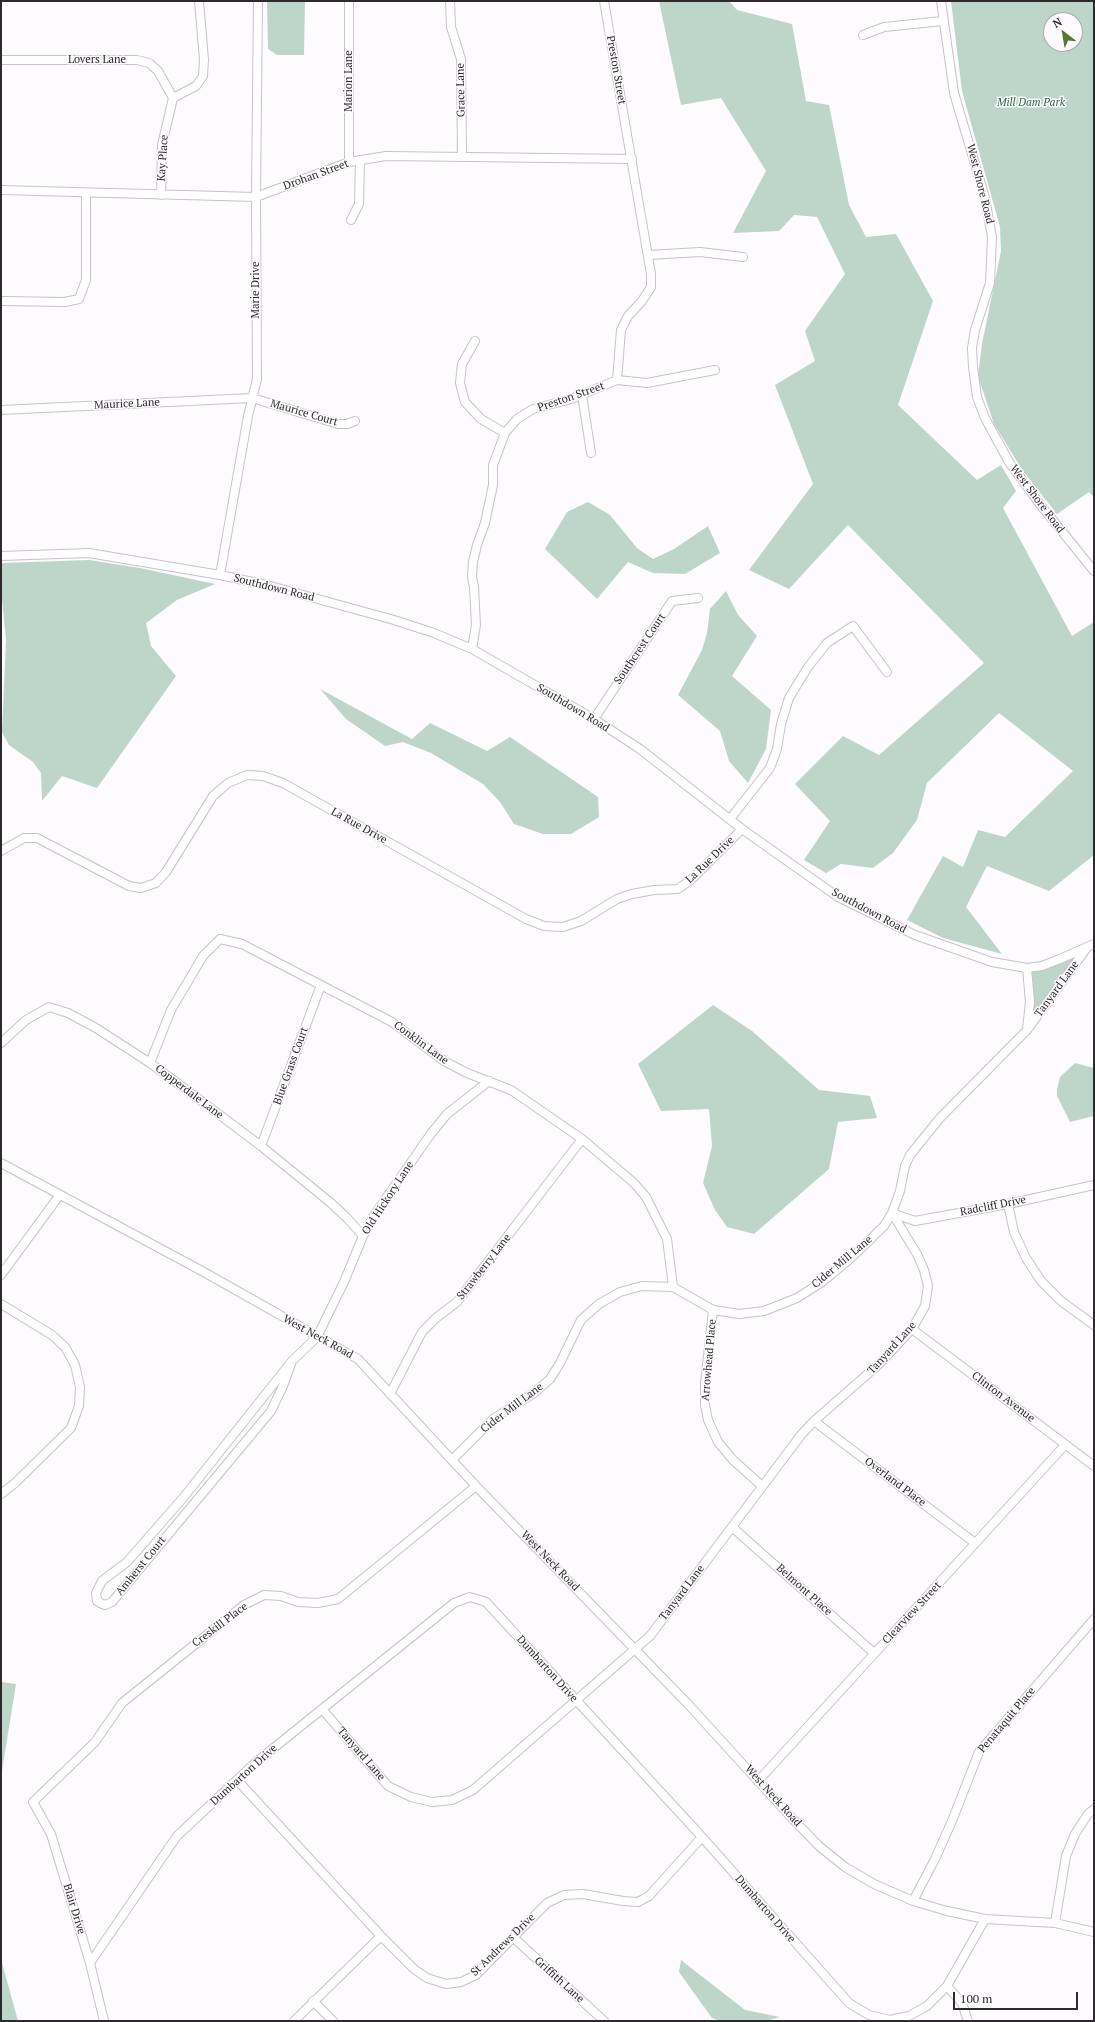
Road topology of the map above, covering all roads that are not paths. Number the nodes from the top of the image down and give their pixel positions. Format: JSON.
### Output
{"nodes":[{"id":1,"x":199,"y":1,"type":"edge"},
{"id":2,"x":258,"y":1,"type":"edge"},
{"id":3,"x":349,"y":1,"type":"edge"},
{"id":4,"x":450,"y":1,"type":"edge"},
{"id":5,"x":604,"y":1,"type":"edge"},
{"id":6,"x":940,"y":1,"type":"edge"},
{"id":7,"x":943,"y":21,"type":"junction"},
{"id":8,"x":863,"y":35,"type":"dead end"},
{"id":9,"x":1,"y":60,"type":"edge"},
{"id":10,"x":173,"y":98,"type":"junction"},
{"id":11,"x":462,"y":157,"type":"junction"},
{"id":12,"x":632,"y":159,"type":"junction"},
{"id":13,"x":360,"y":160,"type":"junction"},
{"id":14,"x":349,"y":162,"type":"junction"},
{"id":15,"x":1,"y":190,"type":"edge"},
{"id":16,"x":86,"y":194,"type":"junction"},
{"id":17,"x":161,"y":195,"type":"junction"},
{"id":18,"x":256,"y":198,"type":"junction"},
{"id":19,"x":351,"y":220,"type":"dead end"},
{"id":20,"x":648,"y":255,"type":"junction"},
{"id":21,"x":743,"y":257,"type":"dead end"},
{"id":22,"x":1,"y":301,"type":"edge"},
{"id":23,"x":475,"y":341,"type":"dead end"},
{"id":24,"x":715,"y":370,"type":"dead end"},
{"id":25,"x":617,"y":380,"type":"junction"},
{"id":26,"x":582,"y":395,"type":"junction"},
{"id":27,"x":252,"y":398,"type":"junction"},
{"id":28,"x":1,"y":410,"type":"edge"},
{"id":29,"x":355,"y":421,"type":"dead end"},
{"id":30,"x":504,"y":432,"type":"junction"},
{"id":31,"x":591,"y":453,"type":"dead end"},
{"id":32,"x":1,"y":556,"type":"edge"},
{"id":33,"x":1094,"y":571,"type":"edge"},
{"id":34,"x":220,"y":575,"type":"junction"},
{"id":35,"x":698,"y":598,"type":"dead end"},
{"id":36,"x":472,"y":649,"type":"junction"},
{"id":37,"x":888,"y":672,"type":"dead end"},
{"id":38,"x":594,"y":719,"type":"junction"},
{"id":39,"x":730,"y":819,"type":"junction"},
{"id":40,"x":742,"y":829,"type":"junction"},
{"id":41,"x":1,"y":851,"type":"edge"},
{"id":42,"x":1090,"y":946,"type":"edge"},
{"id":43,"x":1027,"y":968,"type":"junction"},
{"id":44,"x":321,"y":986,"type":"junction"},
{"id":45,"x":1027,"y":1030,"type":"junction"},
{"id":46,"x":1,"y":1043,"type":"edge"},
{"id":47,"x":150,"y":1062,"type":"junction"},
{"id":48,"x":489,"y":1081,"type":"junction"},
{"id":49,"x":582,"y":1139,"type":"junction"},
{"id":50,"x":261,"y":1146,"type":"junction"},
{"id":51,"x":1,"y":1163,"type":"edge"},
{"id":52,"x":1094,"y":1185,"type":"edge"},
{"id":53,"x":59,"y":1196,"type":"junction"},
{"id":54,"x":1008,"y":1204,"type":"junction"},
{"id":55,"x":892,"y":1213,"type":"junction"},
{"id":56,"x":884,"y":1226,"type":"joint"},
{"id":57,"x":363,"y":1236,"type":"junction"},
{"id":58,"x":1,"y":1275,"type":"edge"},
{"id":59,"x":673,"y":1287,"type":"junction"},
{"id":60,"x":1,"y":1304,"type":"edge"},
{"id":61,"x":713,"y":1310,"type":"junction"},
{"id":62,"x":1094,"y":1324,"type":"edge"},
{"id":63,"x":912,"y":1329,"type":"junction"},
{"id":64,"x":317,"y":1337,"type":"junction"},
{"id":65,"x":292,"y":1361,"type":"junction"},
{"id":66,"x":390,"y":1394,"type":"junction"},
{"id":67,"x":814,"y":1421,"type":"junction"},
{"id":68,"x":1065,"y":1445,"type":"junction"},
{"id":69,"x":452,"y":1460,"type":"junction"},
{"id":70,"x":1094,"y":1466,"type":"edge"},
{"id":71,"x":476,"y":1486,"type":"junction"},
{"id":72,"x":762,"y":1486,"type":"junction"},
{"id":73,"x":1,"y":1494,"type":"edge"},
{"id":74,"x":732,"y":1527,"type":"junction"},
{"id":75,"x":975,"y":1543,"type":"junction"},
{"id":76,"x":1094,"y":1619,"type":"edge"},
{"id":77,"x":635,"y":1649,"type":"junction"},
{"id":78,"x":874,"y":1653,"type":"junction"},
{"id":79,"x":576,"y":1701,"type":"junction"},
{"id":80,"x":322,"y":1709,"type":"junction"},
{"id":81,"x":238,"y":1780,"type":"junction"},
{"id":82,"x":758,"y":1781,"type":"junction"},
{"id":83,"x":33,"y":1802,"type":"joint"},
{"id":84,"x":1094,"y":1810,"type":"edge"},
{"id":85,"x":702,"y":1837,"type":"junction"},
{"id":86,"x":913,"y":1901,"type":"junction"},
{"id":87,"x":985,"y":1918,"type":"junction"},
{"id":88,"x":1055,"y":1923,"type":"junction"},
{"id":89,"x":1094,"y":1932,"type":"edge"},
{"id":90,"x":381,"y":1936,"type":"junction"},
{"id":91,"x":514,"y":1938,"type":"junction"},
{"id":92,"x":90,"y":1963,"type":"junction"},
{"id":93,"x":947,"y":1986,"type":"junction"},
{"id":94,"x":313,"y":2001,"type":"junction"},
{"id":95,"x":104,"y":2021,"type":"edge"},
{"id":96,"x":294,"y":2021,"type":"edge"},
{"id":97,"x":333,"y":2021,"type":"edge"},
{"id":98,"x":604,"y":2021,"type":"edge"},
{"id":99,"x":968,"y":2021,"type":"edge"}],
"edges":[{"from":1,"to":10,"type":"street"},
{"from":2,"to":18,"type":"street","name":"Marie Drive"},
{"from":3,"to":14,"type":"street","name":"Marion Lane"},
{"from":4,"to":11,"type":"street","name":"Grace Lane"},
{"from":5,"to":12,"type":"street","name":"Preston Street"},
{"from":6,"to":7,"type":"street","name":"West Shore Road"},
{"from":7,"to":8,"type":"street"},
{"from":7,"to":33,"type":"street","name":"West Shore Road"},
{"from":9,"to":10,"type":"street","name":"Lovers Lane"},
{"from":10,"to":17,"type":"street","name":"Kay Place"},
{"from":11,"to":12,"type":"street","name":"Drohan Street"},
{"from":11,"to":13,"type":"street","name":"Drohan Street"},
{"from":12,"to":20,"type":"street","name":"Preston Street"},
{"from":13,"to":14,"type":"street","name":"Drohan Street"},
{"from":13,"to":19,"type":"street"},
{"from":14,"to":18,"type":"street","name":"Drohan Street"},
{"from":15,"to":16,"type":"street","name":"Drohan Street"},
{"from":16,"to":17,"type":"street","name":"Drohan Street"},
{"from":16,"to":22,"type":"street"},
{"from":17,"to":18,"type":"street","name":"Drohan Street"},
{"from":18,"to":27,"type":"street","name":"Marie Drive"},
{"from":20,"to":21,"type":"street"},
{"from":20,"to":25,"type":"street","name":"Preston Street"},
{"from":23,"to":30,"type":"street"},
{"from":24,"to":25,"type":"street"},
{"from":25,"to":26,"type":"street","name":"Preston Street"},
{"from":26,"to":30,"type":"street","name":"Preston Street"},
{"from":26,"to":31,"type":"street"},
{"from":27,"to":28,"type":"street","name":"Maurice Lane"},
{"from":27,"to":29,"type":"street","name":"Maurice Court"},
{"from":27,"to":34,"type":"street","name":"Marie Drive"},
{"from":30,"to":36,"type":"street","name":"Preston Street"},
{"from":32,"to":34,"type":"street","name":"Southdown Road"},
{"from":34,"to":36,"type":"street","name":"Southdown Road"},
{"from":35,"to":38,"type":"street","name":"Southcrest Court"},
{"from":36,"to":38,"type":"street","name":"Southdown Road"},
{"from":37,"to":39,"type":"street","name":"La Rue Drive"},
{"from":38,"to":39,"type":"street","name":"Southdown Road"},
{"from":39,"to":40,"type":"street","name":"Southdown Road"},
{"from":40,"to":41,"type":"street","name":"La Rue Drive"},
{"from":40,"to":43,"type":"street","name":"Southdown Road"},
{"from":42,"to":43,"type":"street","name":"Southdown Road"},
{"from":42,"to":45,"type":"street","name":"Tanyard Lane"},
{"from":43,"to":45,"type":"street","name":"Tanyard Lane"},
{"from":44,"to":47,"type":"street","name":"Conklin Lane"},
{"from":44,"to":48,"type":"street","name":"Conklin Lane"},
{"from":44,"to":50,"type":"street","name":"Blue Grass Court"},
{"from":45,"to":55,"type":"street","name":"Tanyard Lane"},
{"from":46,"to":47,"type":"street","name":"Copperdale Lane"},
{"from":47,"to":50,"type":"street","name":"Copperdale Lane"},
{"from":48,"to":49,"type":"street","name":"Conklin Lane"},
{"from":48,"to":57,"type":"street","name":"Old Hickory Lane"},
{"from":49,"to":59,"type":"street","name":"Conklin Lane"},
{"from":49,"to":66,"type":"street","name":"Strawberry Lane"},
{"from":50,"to":57,"type":"street","name":"Copperdale Lane"},
{"from":51,"to":53,"type":"street","name":"West Neck Road"},
{"from":52,"to":54,"type":"street","name":"Radcliff Drive"},
{"from":53,"to":58,"type":"street"},
{"from":53,"to":64,"type":"street","name":"West Neck Road"},
{"from":54,"to":55,"type":"street","name":"Radcliff Drive"},
{"from":54,"to":62,"type":"street"},
{"from":55,"to":56,"type":"street","name":"Tanyard Lane"},
{"from":55,"to":63,"type":"street","name":"Tanyard Lane"},
{"from":56,"to":61,"type":"street","name":"Cider Mill Lane"},
{"from":57,"to":64,"type":"street","name":"Old Hickory Lane"},
{"from":59,"to":61,"type":"street","name":"Cider Mill Lane"},
{"from":59,"to":69,"type":"street","name":"Cider Mill Lane"},
{"from":60,"to":73,"type":"street"},
{"from":61,"to":72,"type":"street","name":"Arrowhead Place"},
{"from":63,"to":67,"type":"street","name":"Tanyard Lane"},
{"from":63,"to":68,"type":"street","name":"Clinton Avenue"},
{"from":64,"to":65,"type":"street","name":"Amherst Court"},
{"from":64,"to":66,"type":"street","name":"West Neck Road"},
{"from":65,"to":65,"type":"street","name":"Amherst Court"},
{"from":66,"to":69,"type":"street","name":"West Neck Road"},
{"from":67,"to":72,"type":"street","name":"Tanyard Lane"},
{"from":67,"to":75,"type":"street","name":"Overland Place"},
{"from":68,"to":70,"type":"street","name":"Clinton Avenue"},
{"from":68,"to":75,"type":"street","name":"Clearview Street"},
{"from":69,"to":71,"type":"street","name":"West Neck Road"},
{"from":71,"to":77,"type":"street","name":"West Neck Road"},
{"from":71,"to":83,"type":"street","name":"Creskill Place"},
{"from":72,"to":74,"type":"street","name":"Tanyard Lane"},
{"from":74,"to":77,"type":"street","name":"Tanyard Lane"},
{"from":74,"to":78,"type":"street","name":"Belmont Place"},
{"from":75,"to":78,"type":"street","name":"Clearview Street"},
{"from":76,"to":86,"type":"street","name":"Penataquit Place"},
{"from":77,"to":79,"type":"street","name":"Tanyard Lane"},
{"from":77,"to":82,"type":"street","name":"West Neck Road"},
{"from":78,"to":82,"type":"street","name":"Clearview Street"},
{"from":79,"to":80,"type":"street","name":"Tanyard Lane"},
{"from":79,"to":80,"type":"street","name":"Dumbarton Drive"},
{"from":79,"to":85,"type":"street","name":"Dumbarton Drive"},
{"from":80,"to":81,"type":"street","name":"Dumbarton Drive"},
{"from":81,"to":90,"type":"street","name":"St Andrews Drive"},
{"from":81,"to":92,"type":"street","name":"Dumbarton Drive"},
{"from":82,"to":86,"type":"street","name":"West Neck Road"},
{"from":83,"to":92,"type":"street","name":"Blair Drive"},
{"from":84,"to":88,"type":"street"},
{"from":85,"to":91,"type":"street","name":"St Andrews Drive"},
{"from":85,"to":93,"type":"street","name":"Dumbarton Drive"},
{"from":86,"to":87,"type":"street","name":"West Neck Road"},
{"from":87,"to":88,"type":"street","name":"West Neck Road"},
{"from":87,"to":93,"type":"street","name":"Dumbarton Drive"},
{"from":88,"to":89,"type":"street","name":"West Neck Road"},
{"from":90,"to":91,"type":"street","name":"St Andrews Drive"},
{"from":90,"to":94,"type":"street"},
{"from":91,"to":98,"type":"street","name":"Griffith Lane"},
{"from":92,"to":95,"type":"street","name":"Blair Drive"},
{"from":93,"to":99,"type":"street"},
{"from":94,"to":96,"type":"street"},
{"from":94,"to":97,"type":"street"}]}
